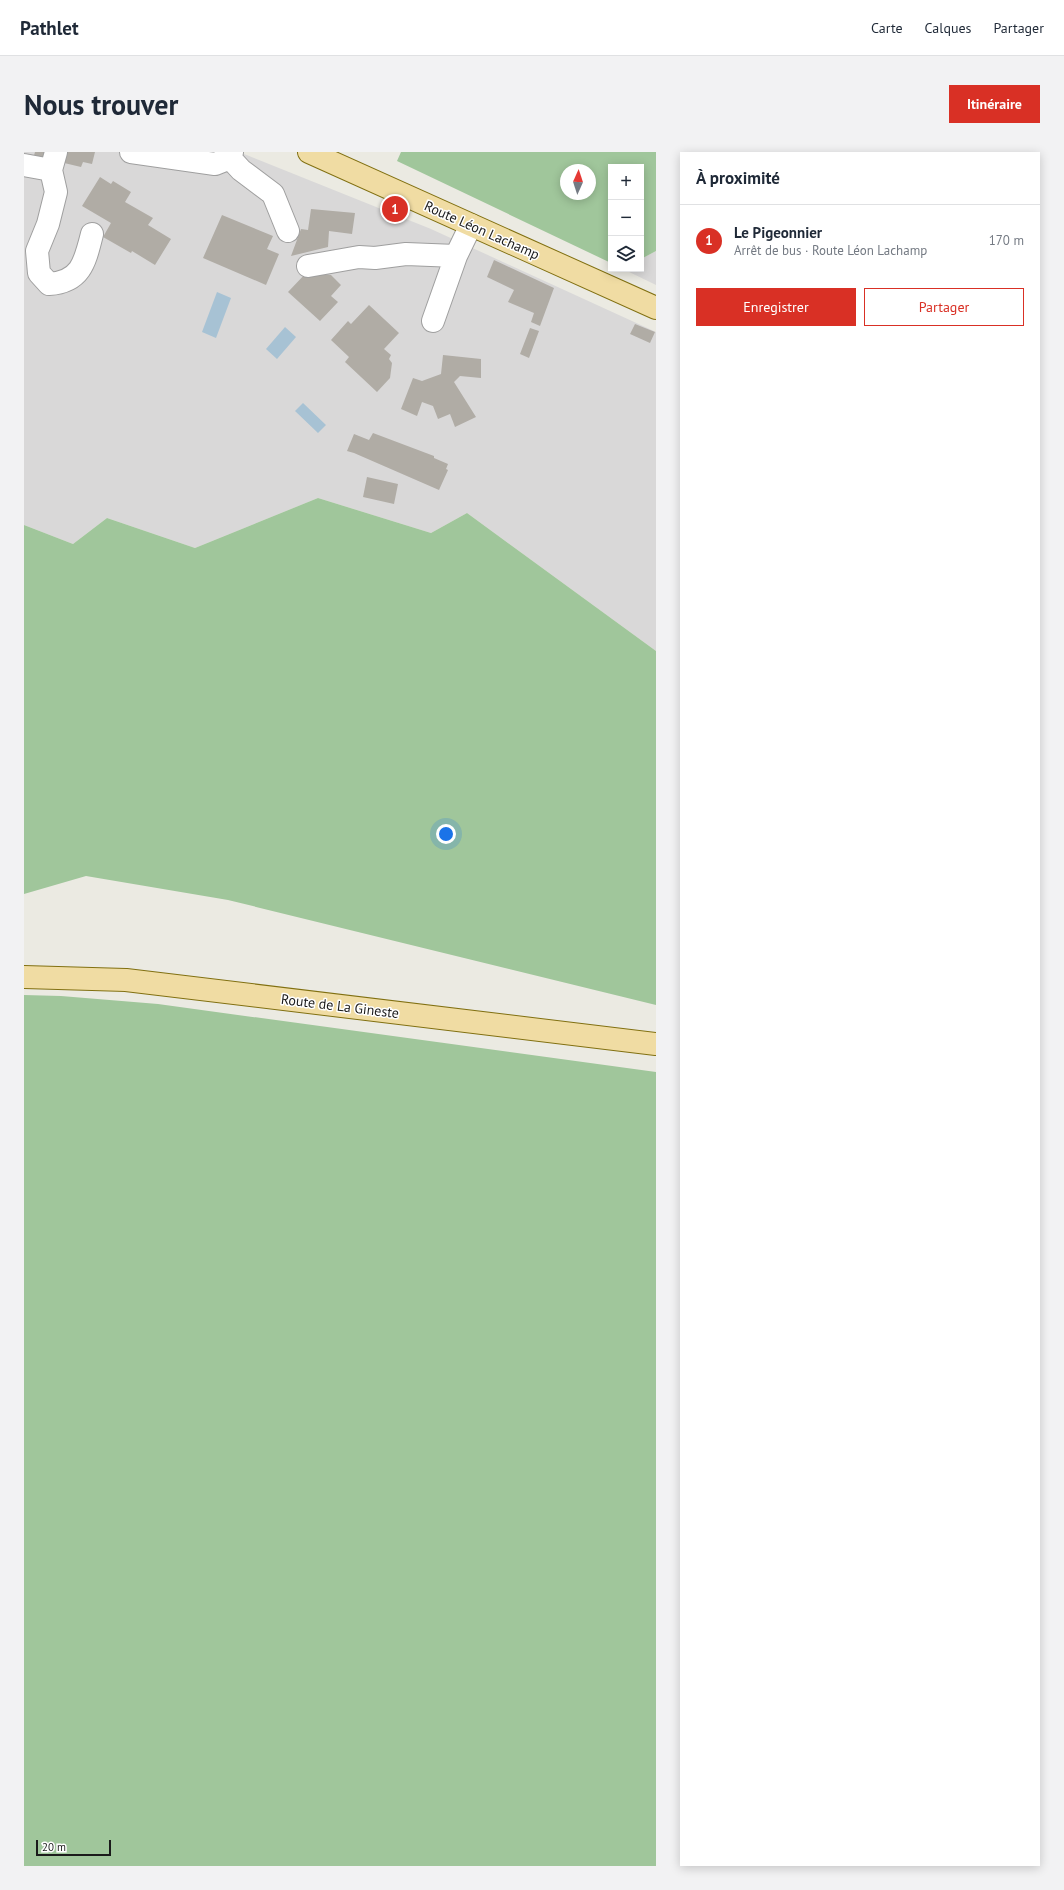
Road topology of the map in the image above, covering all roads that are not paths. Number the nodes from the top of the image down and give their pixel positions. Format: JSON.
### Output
{"nodes":[{"id":1,"x":132,"y":152,"type":"edge"},
{"id":2,"x":316,"y":153,"type":"edge"},
{"id":3,"x":231,"y":155,"type":"edge"},
{"id":4,"x":53,"y":161,"type":"edge"},
{"id":5,"x":24,"y":165,"type":"edge"},
{"id":6,"x":471,"y":225,"type":"junction"},
{"id":7,"x":288,"y":231,"type":"dead end"},
{"id":8,"x":92,"y":234,"type":"dead end"},
{"id":9,"x":456,"y":256,"type":"junction"},
{"id":10,"x":308,"y":266,"type":"dead end"},
{"id":11,"x":656,"y":308,"type":"edge"},
{"id":12,"x":433,"y":321,"type":"dead end"},
{"id":13,"x":24,"y":977,"type":"edge"},
{"id":14,"x":656,"y":1044,"type":"edge"}],
"edges":[{"from":1,"to":3,"type":"lane"},
{"from":2,"to":6,"type":"main road","name":"Route Léon Lachamp"},
{"from":3,"to":7,"type":"lane"},
{"from":4,"to":5,"type":"lane"},
{"from":4,"to":8,"type":"lane"},
{"from":6,"to":9,"type":"lane"},
{"from":6,"to":11,"type":"main road","name":"Route Léon Lachamp"},
{"from":9,"to":10,"type":"lane"},
{"from":9,"to":12,"type":"lane"},
{"from":13,"to":14,"type":"main road","name":"Route de La Gineste"}]}
